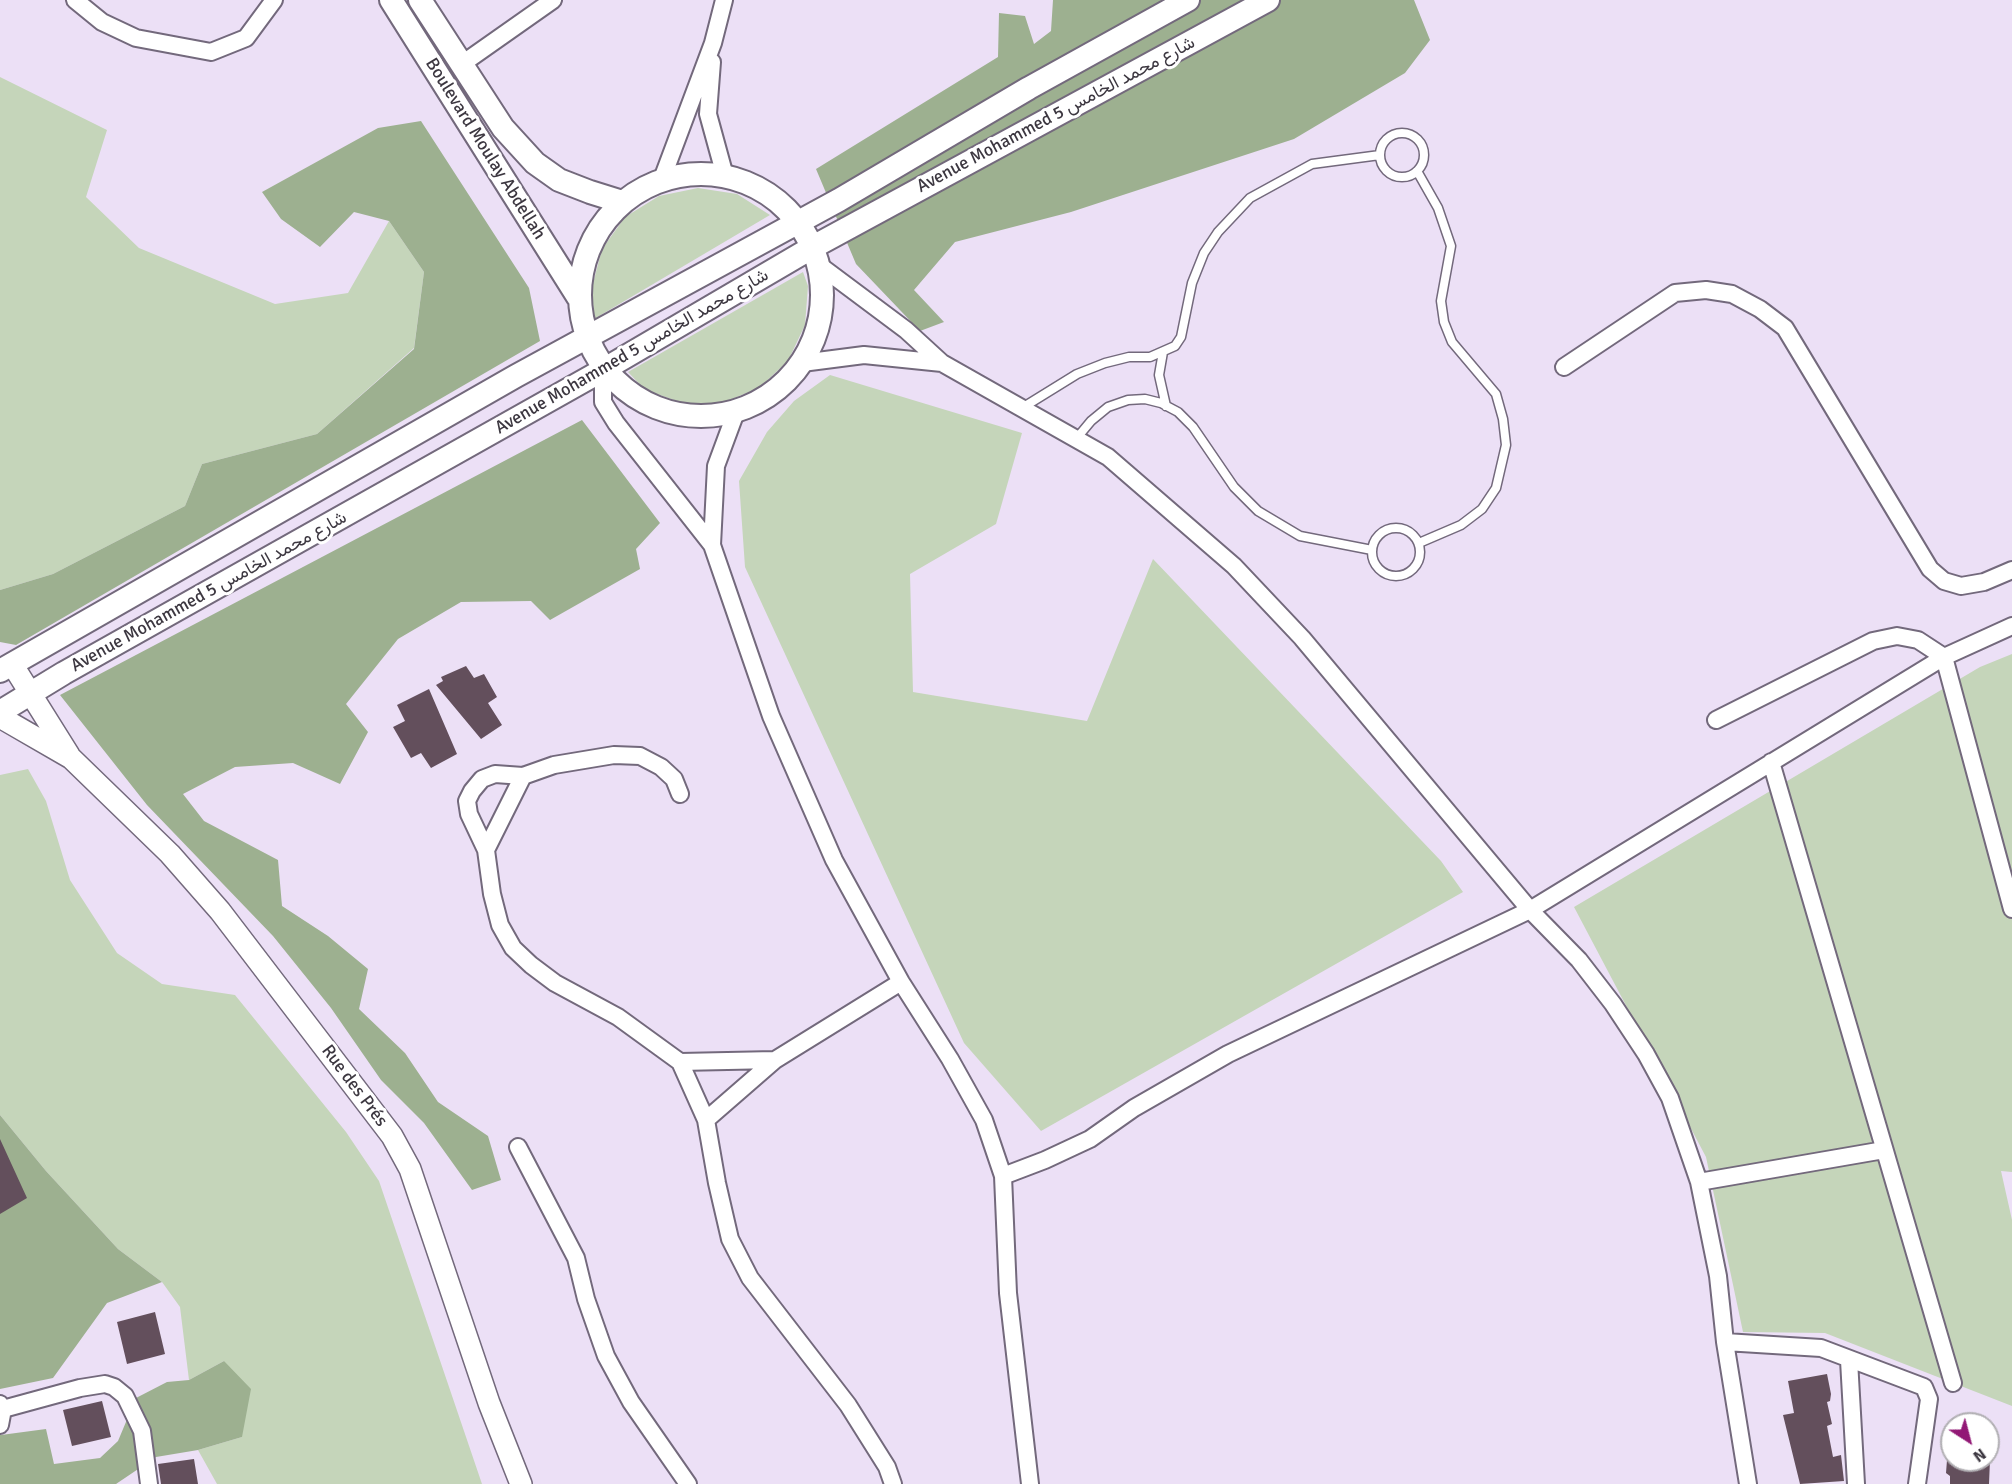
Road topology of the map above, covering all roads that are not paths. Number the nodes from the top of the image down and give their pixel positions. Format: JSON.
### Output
{"nodes":[{"id":1,"x":75,"y":0,"type":"edge"},
{"id":2,"x":274,"y":0,"type":"edge"},
{"id":3,"x":391,"y":0,"type":"edge"},
{"id":4,"x":420,"y":0,"type":"edge"},
{"id":5,"x":553,"y":0,"type":"edge"},
{"id":6,"x":724,"y":0,"type":"edge"},
{"id":7,"x":1188,"y":0,"type":"edge"},
{"id":8,"x":1268,"y":0,"type":"edge"},
{"id":9,"x":713,"y":43,"type":"junction"},
{"id":10,"x":462,"y":64,"type":"junction"},
{"id":11,"x":1380,"y":155,"type":"junction"},
{"id":12,"x":1417,"y":171,"type":"junction"},
{"id":13,"x":725,"y":176,"type":"junction"},
{"id":14,"x":662,"y":180,"type":"junction"},
{"id":15,"x":622,"y":202,"type":"junction"},
{"id":16,"x":798,"y":221,"type":"junction"},
{"id":17,"x":816,"y":256,"type":"junction"},
{"id":18,"x":578,"y":297,"type":"junction"},
{"id":19,"x":586,"y":339,"type":"junction"},
{"id":20,"x":1163,"y":352,"type":"junction"},
{"id":21,"x":802,"y":363,"type":"junction"},
{"id":22,"x":942,"y":363,"type":"junction"},
{"id":23,"x":1564,"y":367,"type":"dead end"},
{"id":24,"x":603,"y":370,"type":"junction"},
{"id":25,"x":1166,"y":406,"type":"junction"},
{"id":26,"x":1022,"y":408,"type":"junction"},
{"id":27,"x":736,"y":412,"type":"junction"},
{"id":28,"x":1076,"y":439,"type":"junction"},
{"id":29,"x":1419,"y":543,"type":"junction"},
{"id":30,"x":712,"y":545,"type":"junction"},
{"id":31,"x":1372,"y":550,"type":"junction"},
{"id":32,"x":2012,"y":570,"type":"edge"},
{"id":33,"x":2012,"y":626,"type":"edge"},
{"id":34,"x":1944,"y":657,"type":"junction"},
{"id":35,"x":6,"y":668,"type":"edge"},
{"id":36,"x":30,"y":694,"type":"junction"},
{"id":37,"x":0,"y":712,"type":"edge"},
{"id":38,"x":0,"y":717,"type":"edge"},
{"id":39,"x":1716,"y":720,"type":"dead end"},
{"id":40,"x":71,"y":758,"type":"junction"},
{"id":41,"x":1771,"y":762,"type":"junction"},
{"id":42,"x":523,"y":776,"type":"junction"},
{"id":43,"x":680,"y":794,"type":"dead end"},
{"id":44,"x":486,"y":850,"type":"junction"},
{"id":45,"x":2012,"y":909,"type":"edge"},
{"id":46,"x":1530,"y":910,"type":"junction"},
{"id":47,"x":901,"y":982,"type":"junction"},
{"id":48,"x":775,"y":1060,"type":"junction"},
{"id":49,"x":680,"y":1062,"type":"junction"},
{"id":50,"x":706,"y":1120,"type":"junction"},
{"id":51,"x":518,"y":1146,"type":"dead end"},
{"id":52,"x":1884,"y":1150,"type":"junction"},
{"id":53,"x":1003,"y":1176,"type":"junction"},
{"id":54,"x":1699,"y":1182,"type":"junction"},
{"id":55,"x":1725,"y":1342,"type":"junction"},
{"id":56,"x":1849,"y":1360,"type":"junction"},
{"id":57,"x":1953,"y":1383,"type":"dead end"},
{"id":58,"x":1,"y":1413,"type":"edge"},
{"id":59,"x":149,"y":1484,"type":"edge"},
{"id":60,"x":521,"y":1484,"type":"edge"},
{"id":61,"x":688,"y":1484,"type":"edge"},
{"id":62,"x":893,"y":1484,"type":"edge"},
{"id":63,"x":1030,"y":1484,"type":"edge"},
{"id":64,"x":1748,"y":1484,"type":"edge"},
{"id":65,"x":1856,"y":1484,"type":"edge"},
{"id":66,"x":1917,"y":1484,"type":"edge"}],
"edges":[{"from":1,"to":2,"type":"street"},
{"from":3,"to":18,"type":"main road","name":"Boulevard Moulay Abdellah"},
{"from":4,"to":10,"type":"main road","name":"Boulevard Moulay Abdellah"},
{"from":5,"to":10,"type":"street"},
{"from":6,"to":9,"type":"street"},
{"from":7,"to":16,"type":"main road","name":"Avenue Mohammed 5 شارع محمد الخامس"},
{"from":8,"to":17,"type":"main road","name":"Avenue Mohammed 5 شارع محمد الخامس"},
{"from":9,"to":13,"type":"street"},
{"from":9,"to":14,"type":"street"},
{"from":10,"to":15,"type":"main road","name":"Boulevard Moulay Abdellah"},
{"from":11,"to":12,"type":"lane"},
{"from":11,"to":12,"type":"lane"},
{"from":11,"to":20,"type":"lane"},
{"from":12,"to":29,"type":"lane"},
{"from":13,"to":14,"type":"main road"},
{"from":13,"to":16,"type":"main road"},
{"from":14,"to":15,"type":"main road"},
{"from":15,"to":18,"type":"main road"},
{"from":16,"to":17,"type":"main road"},
{"from":16,"to":19,"type":"main road","name":"Avenue Mohammed 5 شارع محمد الخامس"},
{"from":17,"to":21,"type":"main road"},
{"from":17,"to":22,"type":"street"},
{"from":17,"to":24,"type":"main road","name":"Avenue Mohammed 5 شارع محمد الخامس"},
{"from":18,"to":19,"type":"main road"},
{"from":19,"to":24,"type":"main road"},
{"from":19,"to":35,"type":"main road","name":"Avenue Mohammed 5 شارع محمد الخامس"},
{"from":20,"to":25,"type":"lane"},
{"from":20,"to":26,"type":"lane"},
{"from":21,"to":22,"type":"street"},
{"from":21,"to":27,"type":"main road"},
{"from":22,"to":26,"type":"street"},
{"from":23,"to":32,"type":"street"},
{"from":24,"to":27,"type":"main road"},
{"from":24,"to":30,"type":"street"},
{"from":24,"to":36,"type":"main road","name":"Avenue Mohammed 5 شارع محمد الخامس"},
{"from":25,"to":28,"type":"lane"},
{"from":25,"to":31,"type":"lane"},
{"from":26,"to":28,"type":"street"},
{"from":27,"to":30,"type":"street"},
{"from":28,"to":46,"type":"street"},
{"from":29,"to":31,"type":"lane"},
{"from":29,"to":31,"type":"lane"},
{"from":30,"to":47,"type":"street"},
{"from":33,"to":34,"type":"street"},
{"from":34,"to":39,"type":"street"},
{"from":34,"to":41,"type":"street"},
{"from":34,"to":45,"type":"street"},
{"from":35,"to":36,"type":"street","name":"Rue des Prés"},
{"from":36,"to":37,"type":"main road","name":"Avenue Mohammed 5 شارع محمد الخامس"},
{"from":36,"to":40,"type":"street","name":"Rue des Prés"},
{"from":38,"to":40,"type":"street","name":"Rue des Prés"},
{"from":40,"to":60,"type":"street","name":"Rue des Prés"},
{"from":41,"to":46,"type":"street"},
{"from":41,"to":52,"type":"street"},
{"from":42,"to":43,"type":"street"},
{"from":42,"to":44,"type":"street"},
{"from":42,"to":44,"type":"street"},
{"from":44,"to":49,"type":"street"},
{"from":46,"to":53,"type":"street"},
{"from":46,"to":54,"type":"street"},
{"from":47,"to":48,"type":"street"},
{"from":47,"to":53,"type":"street"},
{"from":48,"to":49,"type":"street"},
{"from":48,"to":50,"type":"street"},
{"from":49,"to":50,"type":"street"},
{"from":50,"to":62,"type":"street"},
{"from":51,"to":61,"type":"street"},
{"from":52,"to":54,"type":"street"},
{"from":52,"to":57,"type":"street"},
{"from":53,"to":63,"type":"street"},
{"from":54,"to":55,"type":"street"},
{"from":55,"to":56,"type":"street"},
{"from":55,"to":64,"type":"street"},
{"from":56,"to":65,"type":"street"},
{"from":56,"to":66,"type":"street"},
{"from":58,"to":59,"type":"street"}]}
